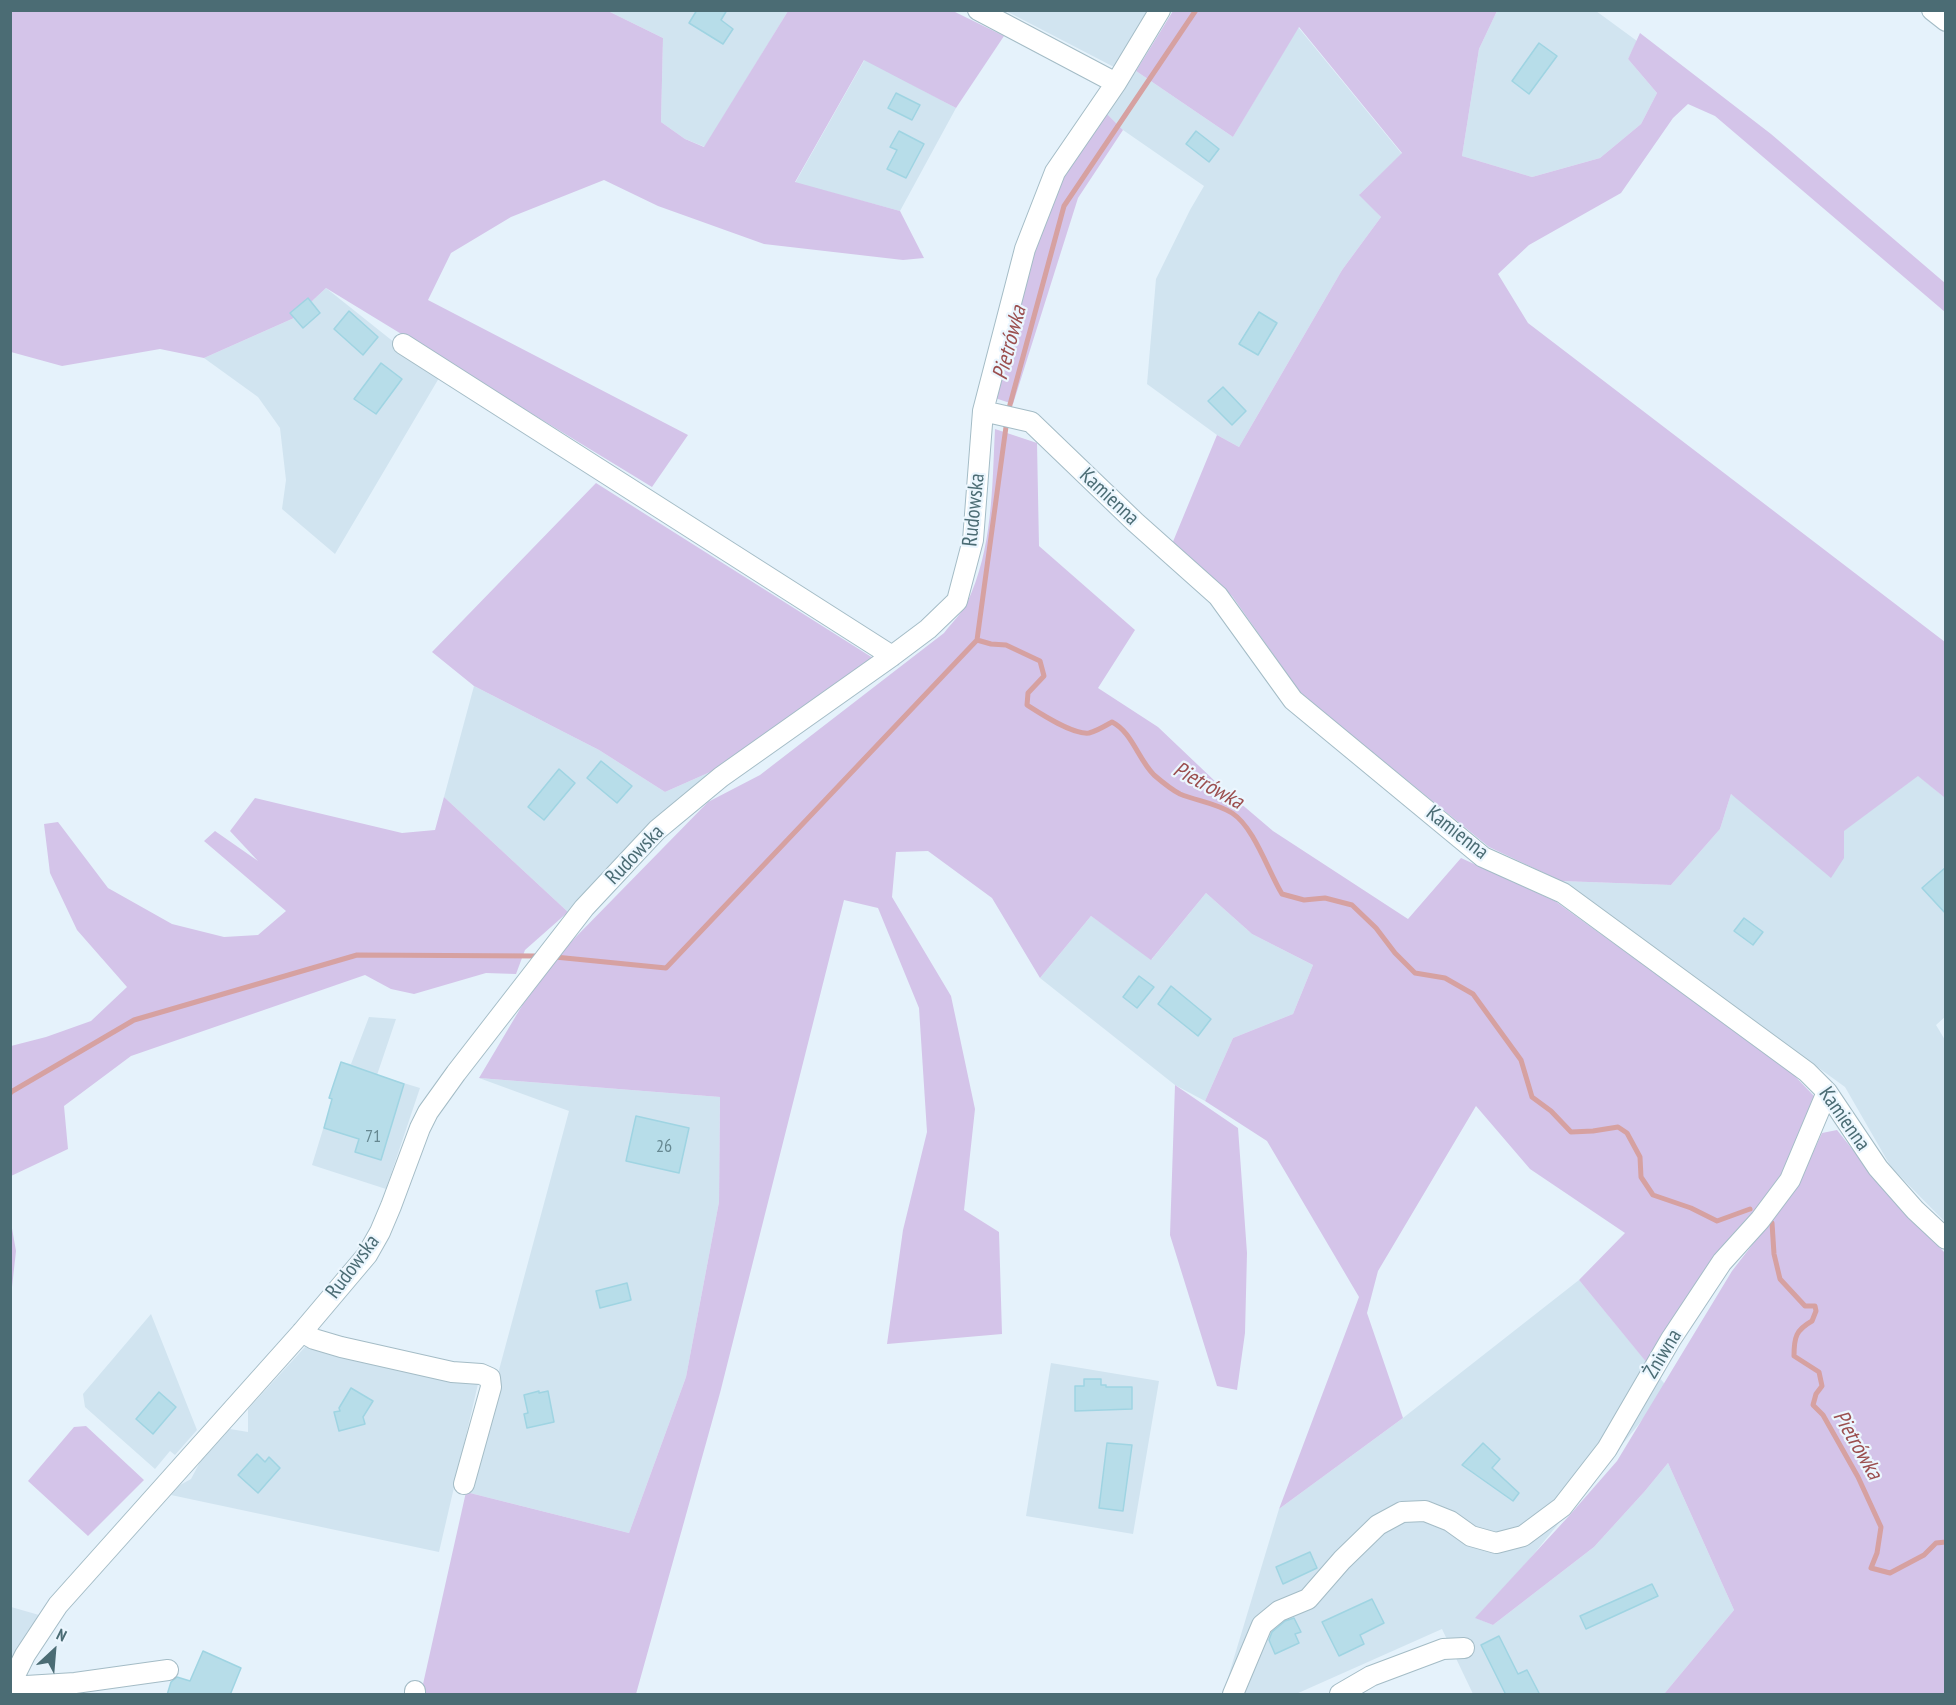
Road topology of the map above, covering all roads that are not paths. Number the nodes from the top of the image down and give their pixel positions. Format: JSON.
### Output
{"nodes":[{"id":1,"x":978,"y":10,"type":"edge"},
{"id":2,"x":1160,"y":10,"type":"edge"},
{"id":3,"x":1932,"y":10,"type":"edge"},
{"id":4,"x":1946,"y":21,"type":"edge"},
{"id":5,"x":1116,"y":83,"type":"junction"},
{"id":6,"x":403,"y":344,"type":"dead end"},
{"id":7,"x":983,"y":411,"type":"junction"},
{"id":8,"x":892,"y":656,"type":"junction"},
{"id":9,"x":1827,"y":1092,"type":"junction"},
{"id":10,"x":1946,"y":1239,"type":"edge"},
{"id":11,"x":302,"y":1332,"type":"junction"},
{"id":12,"x":464,"y":1484,"type":"dead end"},
{"id":13,"x":1464,"y":1648,"type":"dead end"},
{"id":14,"x":168,"y":1670,"type":"dead end"},
{"id":15,"x":10,"y":1686,"type":"edge"},
{"id":16,"x":1233,"y":1695,"type":"edge"},
{"id":17,"x":1340,"y":1695,"type":"edge"}],
"edges":[{"from":1,"to":5,"type":"street"},
{"from":2,"to":5,"type":"street","name":"Rudowska"},
{"from":3,"to":4,"type":"street"},
{"from":5,"to":7,"type":"street","name":"Rudowska"},
{"from":6,"to":8,"type":"street"},
{"from":7,"to":8,"type":"street","name":"Rudowska"},
{"from":7,"to":9,"type":"street","name":"Kamienna"},
{"from":8,"to":11,"type":"street","name":"Rudowska"},
{"from":9,"to":10,"type":"street","name":"Kamienna"},
{"from":9,"to":16,"type":"street","name":"Żniwna"},
{"from":11,"to":12,"type":"street"},
{"from":11,"to":15,"type":"street","name":"Rudowska"},
{"from":13,"to":17,"type":"street"},
{"from":14,"to":15,"type":"street"}]}
